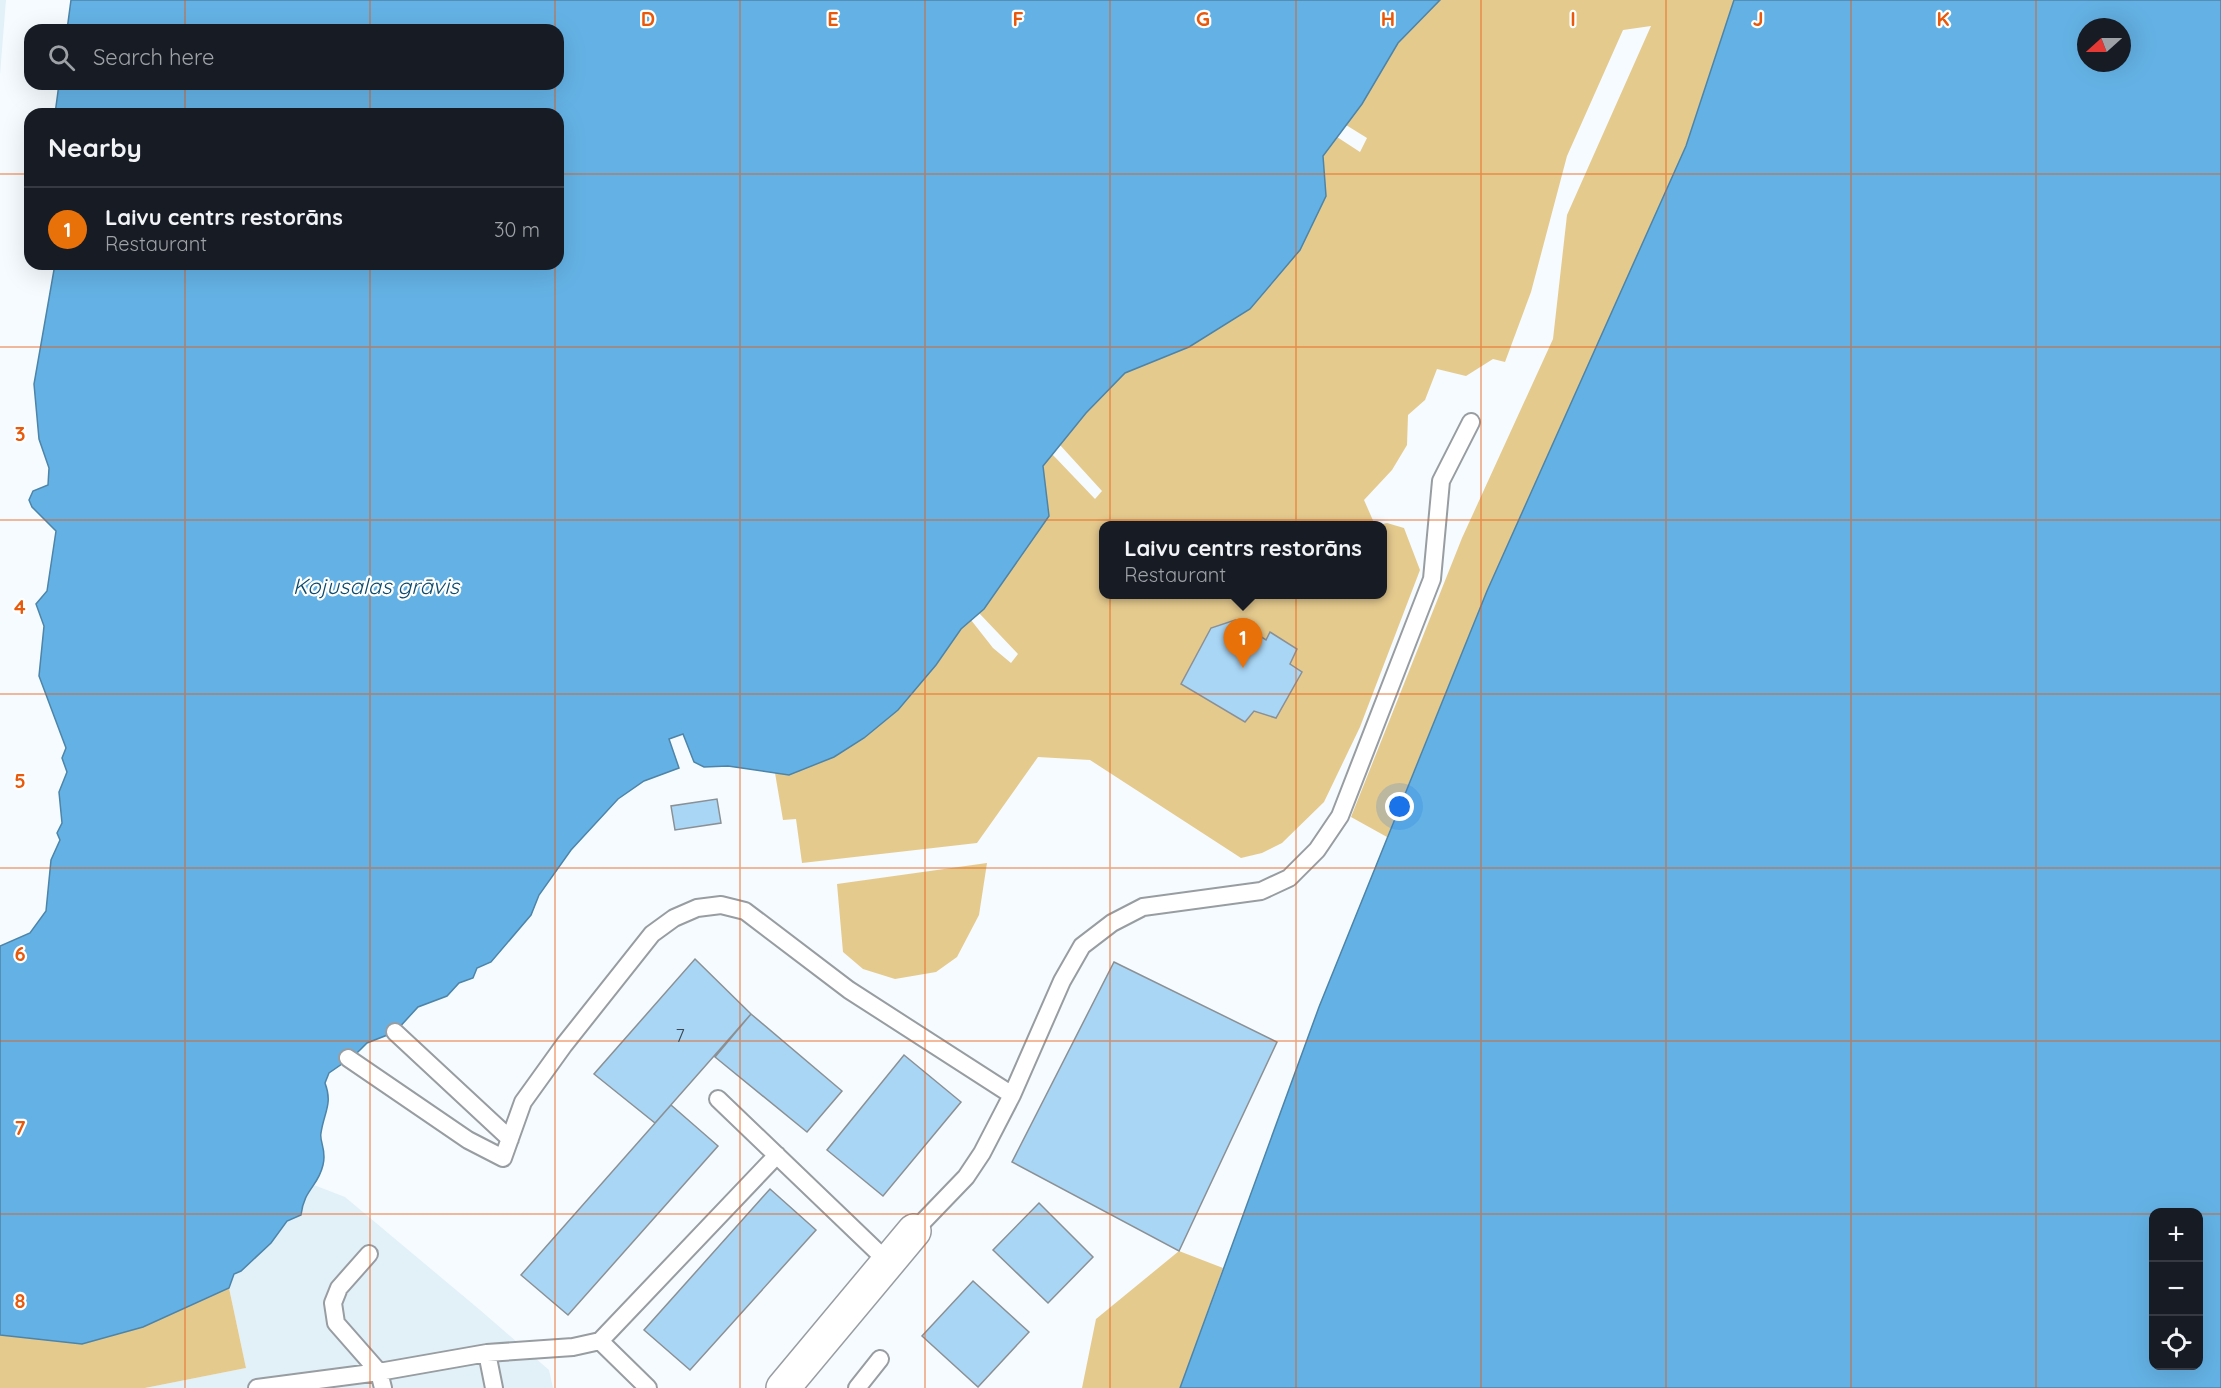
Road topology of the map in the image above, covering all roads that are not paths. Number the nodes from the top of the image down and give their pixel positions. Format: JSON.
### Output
{"nodes":[{"id":1,"x":1471,"y":422,"type":"dead end"},
{"id":2,"x":395,"y":1032,"type":"dead end"},
{"id":3,"x":348,"y":1058,"type":"dead end"},
{"id":4,"x":1012,"y":1095,"type":"junction"},
{"id":5,"x":718,"y":1099,"type":"dead end"},
{"id":6,"x":510,"y":1139,"type":"junction"},
{"id":7,"x":777,"y":1155,"type":"junction"},
{"id":8,"x":914,"y":1231,"type":"joint"},
{"id":9,"x":369,"y":1254,"type":"dead end"},
{"id":10,"x":888,"y":1262,"type":"junction"},
{"id":11,"x":600,"y":1341,"type":"junction"},
{"id":12,"x":487,"y":1353,"type":"junction"},
{"id":13,"x":880,"y":1359,"type":"dead end"},
{"id":14,"x":381,"y":1380,"type":"edge"},
{"id":15,"x":257,"y":1388,"type":"edge"},
{"id":16,"x":494,"y":1388,"type":"edge"},
{"id":17,"x":648,"y":1388,"type":"edge"},
{"id":18,"x":783,"y":1388,"type":"edge"},
{"id":19,"x":857,"y":1388,"type":"edge"}],
"edges":[{"from":1,"to":4,"type":"lane"},
{"from":2,"to":6,"type":"lane"},
{"from":3,"to":6,"type":"lane"},
{"from":4,"to":6,"type":"lane"},
{"from":4,"to":8,"type":"lane"},
{"from":5,"to":7,"type":"lane"},
{"from":7,"to":10,"type":"lane"},
{"from":7,"to":11,"type":"lane"},
{"from":8,"to":10,"type":"street"},
{"from":9,"to":14,"type":"lane"},
{"from":10,"to":18,"type":"street"},
{"from":11,"to":12,"type":"lane"},
{"from":11,"to":17,"type":"lane"},
{"from":12,"to":14,"type":"lane"},
{"from":12,"to":16,"type":"lane"},
{"from":13,"to":19,"type":"lane"},
{"from":14,"to":15,"type":"lane"}]}
